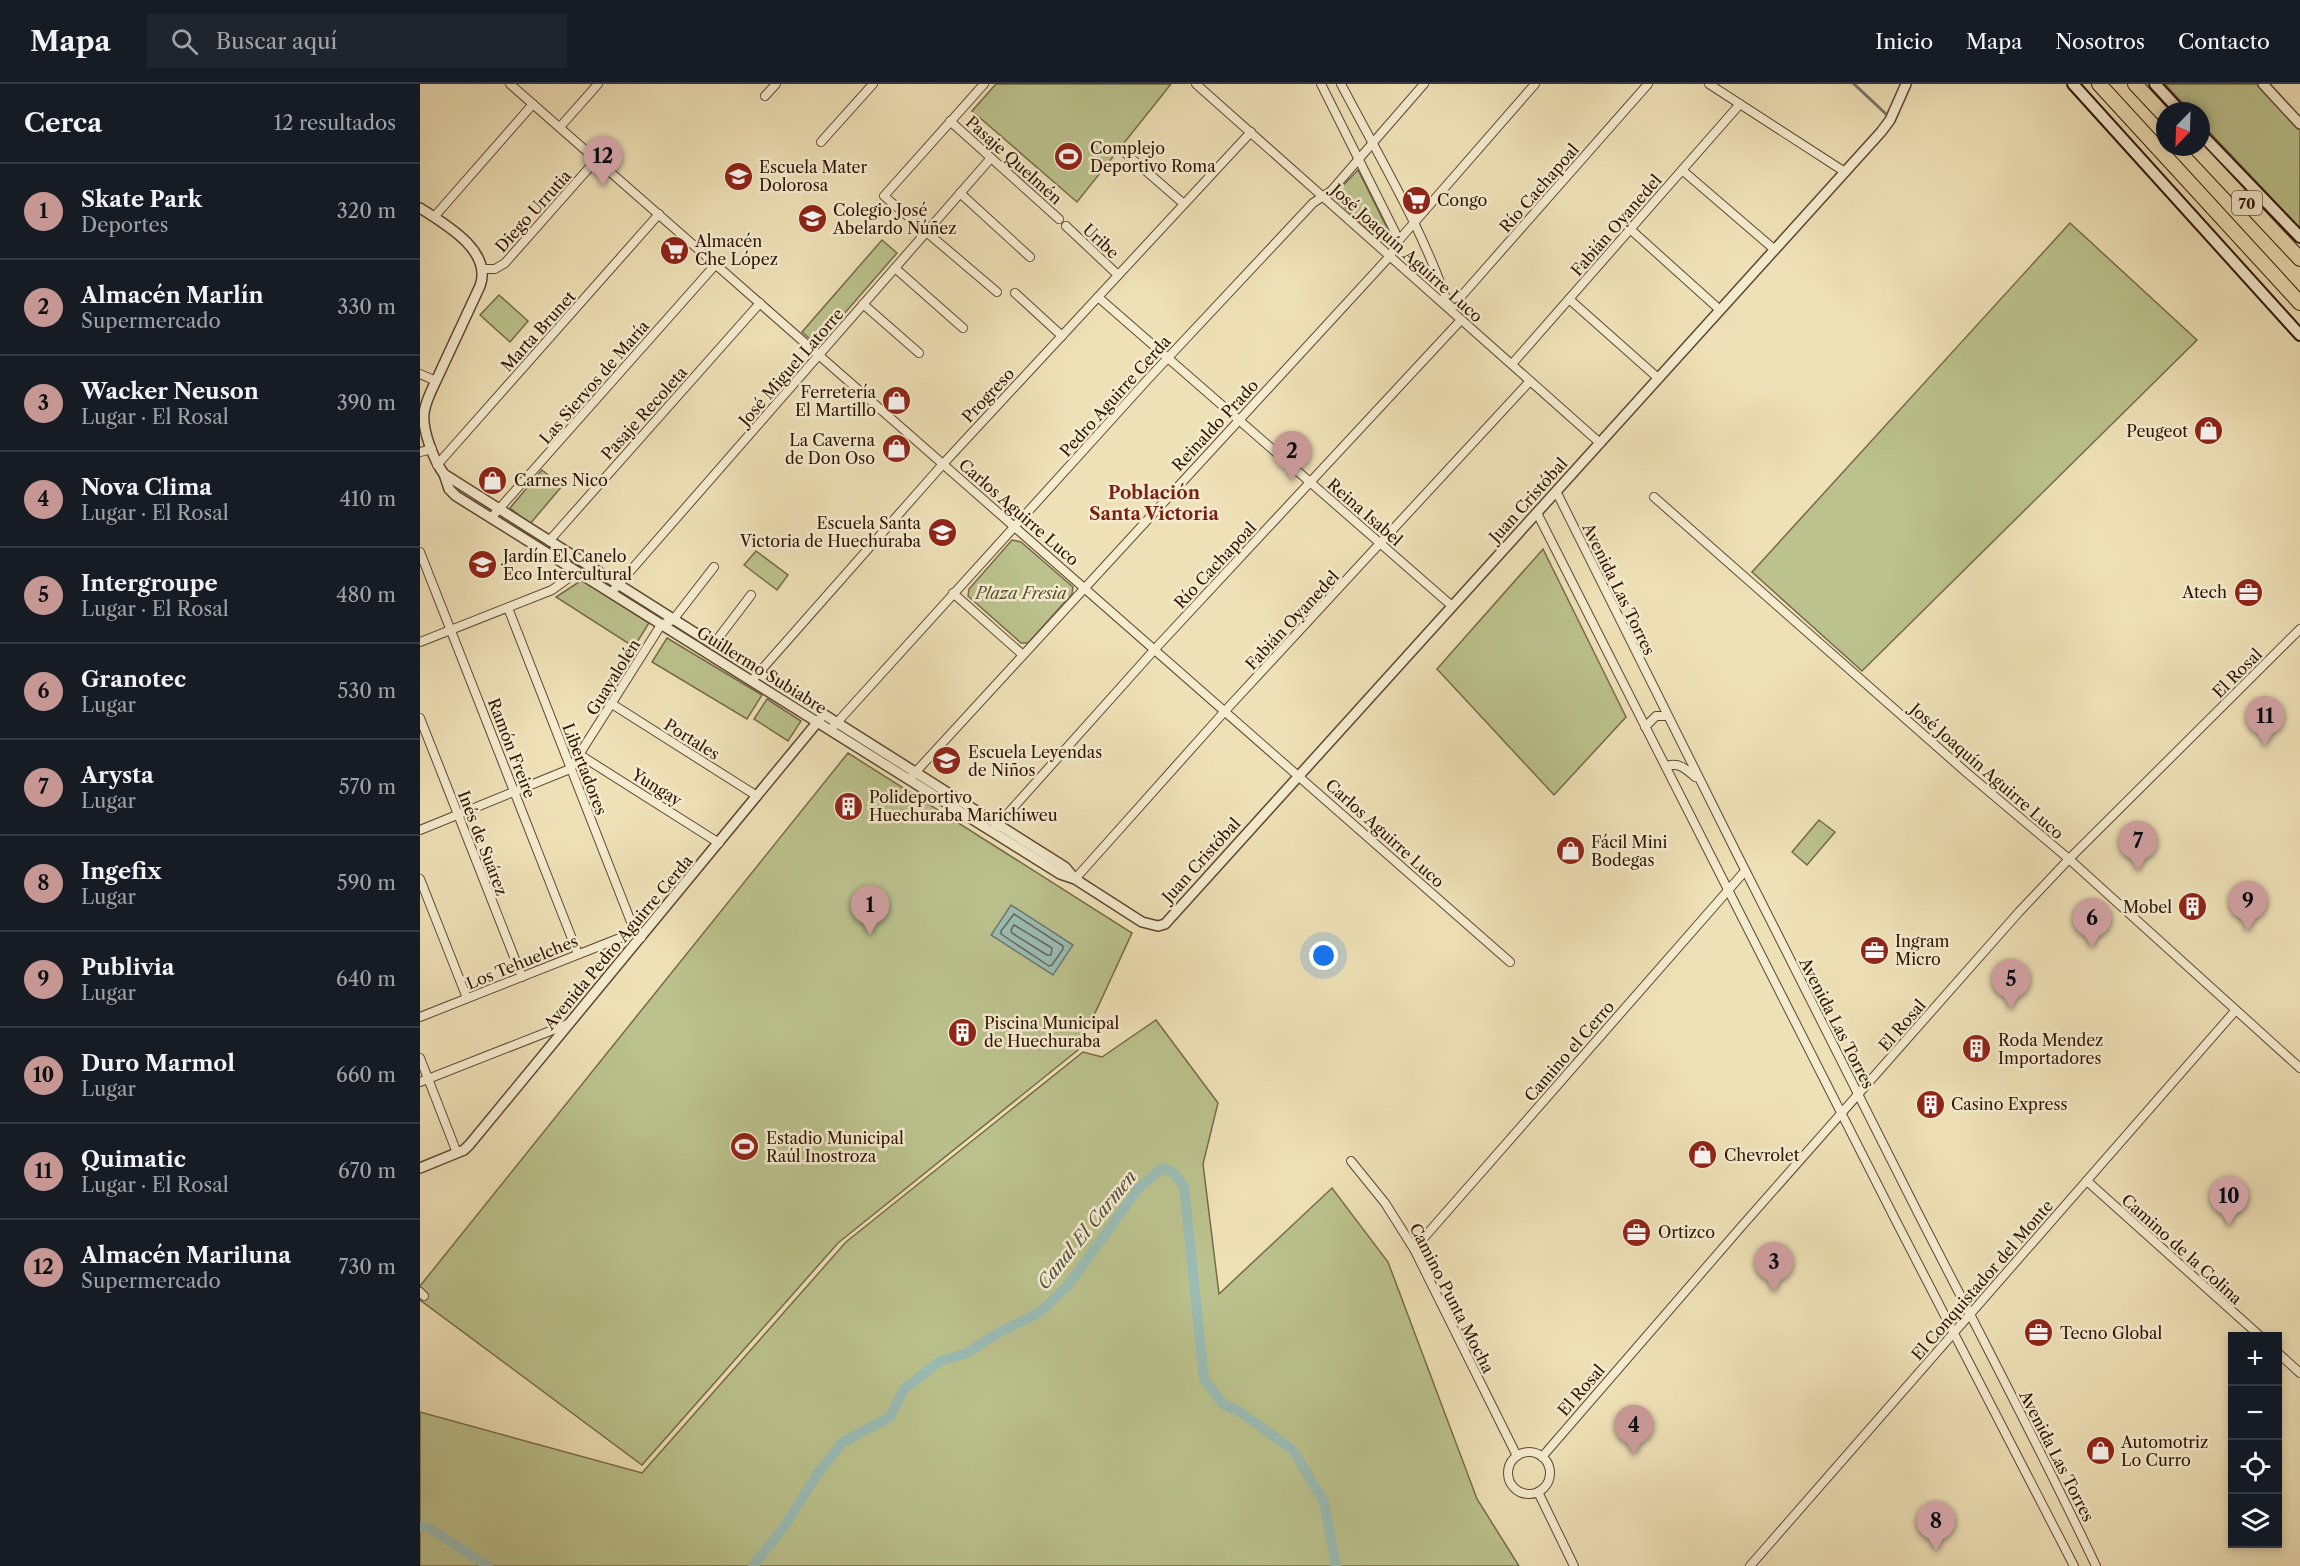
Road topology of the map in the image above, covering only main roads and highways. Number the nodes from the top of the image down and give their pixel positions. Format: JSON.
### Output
{"nodes":[{"id":1,"x":2073,"y":84,"type":"edge"},
{"id":2,"x":2099,"y":84,"type":"edge"},
{"id":3,"x":2135,"y":84,"type":"edge"},
{"id":4,"x":2155,"y":84,"type":"edge"},
{"id":5,"x":2172,"y":102,"type":"edge"},
{"id":6,"x":2156,"y":106,"type":"edge"},
{"id":7,"x":2210,"y":143,"type":"edge"},
{"id":8,"x":2203,"y":156,"type":"edge"},
{"id":9,"x":2300,"y":237,"type":"edge"},
{"id":10,"x":2300,"y":259,"type":"edge"},
{"id":11,"x":2300,"y":303,"type":"edge"},
{"id":12,"x":2300,"y":335,"type":"edge"}],
"edges":[{"from":1,"to":12,"type":"main road"},
{"from":2,"to":11,"type":"highway","number":"70"},
{"from":3,"to":6,"type":"highway"},
{"from":4,"to":5,"type":"main road"},
{"from":7,"to":9,"type":"main road"},
{"from":8,"to":10,"type":"highway","number":"70"}]}
